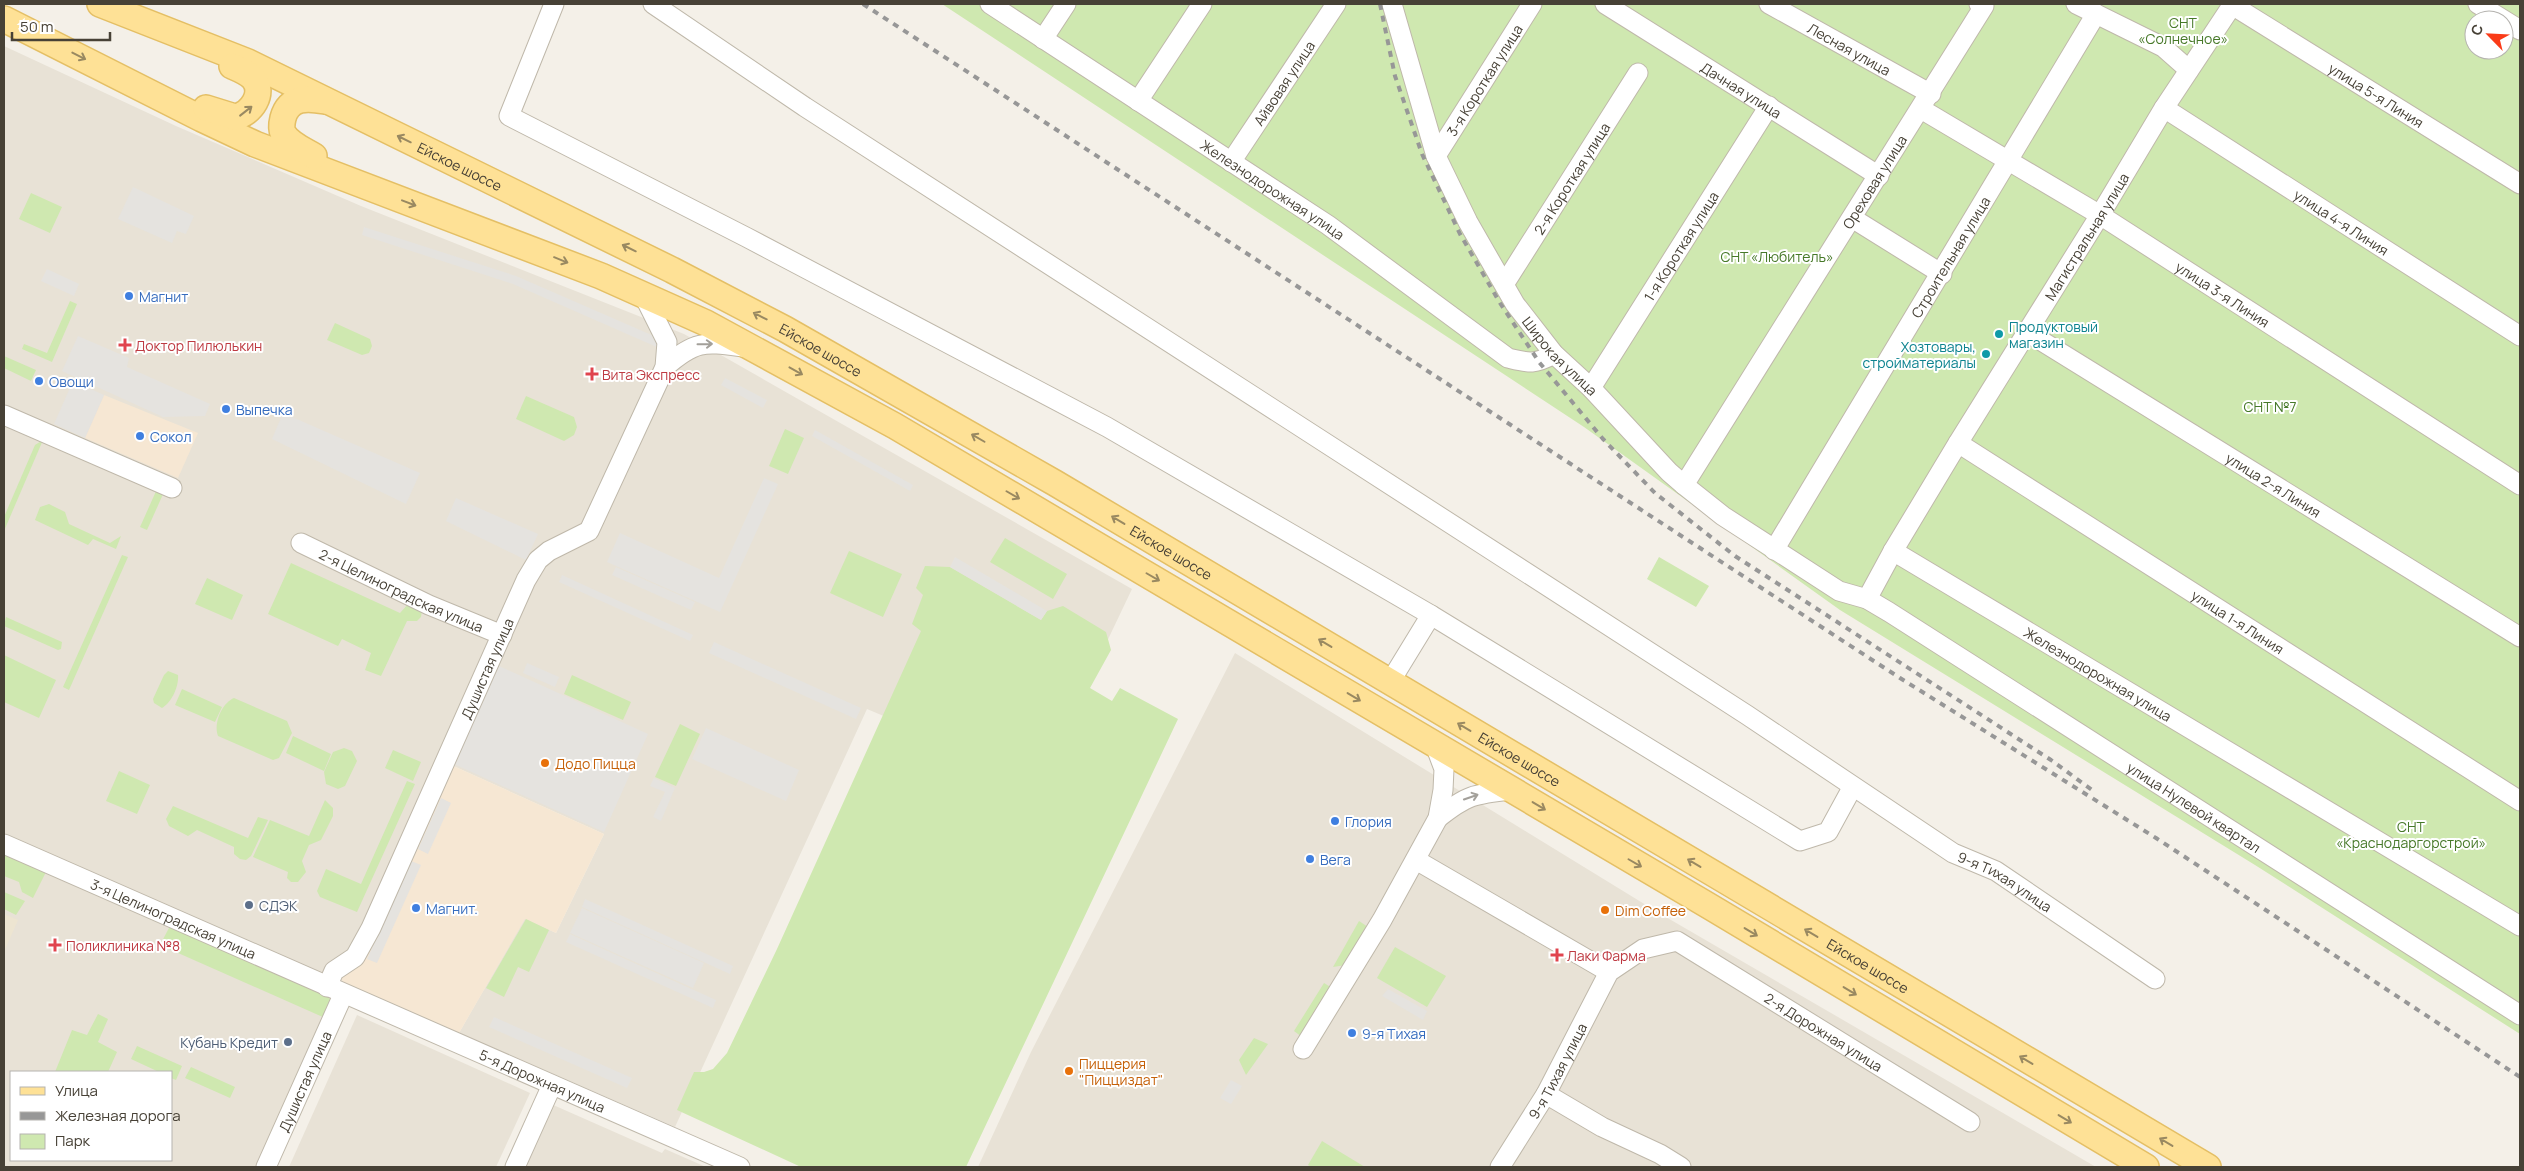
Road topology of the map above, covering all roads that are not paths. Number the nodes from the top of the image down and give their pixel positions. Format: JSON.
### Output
{"nodes":[{"id":1,"x":554,"y":4,"type":"edge"},
{"id":2,"x":653,"y":4,"type":"edge"},
{"id":3,"x":990,"y":4,"type":"edge"},
{"id":4,"x":1066,"y":4,"type":"edge"},
{"id":5,"x":1202,"y":4,"type":"edge"},
{"id":6,"x":1336,"y":4,"type":"edge"},
{"id":7,"x":1392,"y":4,"type":"edge"},
{"id":8,"x":1532,"y":4,"type":"edge"},
{"id":9,"x":1605,"y":4,"type":"edge"},
{"id":10,"x":1769,"y":4,"type":"edge"},
{"id":11,"x":2076,"y":4,"type":"edge"},
{"id":12,"x":2478,"y":4,"type":"edge"},
{"id":13,"x":1981,"y":5,"type":"edge"},
{"id":14,"x":2232,"y":5,"type":"edge"},
{"id":15,"x":111,"y":8,"type":"edge"},
{"id":16,"x":2096,"y":14,"type":"junction"},
{"id":17,"x":4,"y":19,"type":"edge"},
{"id":18,"x":2520,"y":30,"type":"edge"},
{"id":19,"x":1044,"y":39,"type":"junction"},
{"id":20,"x":103,"y":68,"type":"junction"},
{"id":21,"x":2189,"y":70,"type":"junction"},
{"id":22,"x":1638,"y":73,"type":"dead end"},
{"id":23,"x":326,"y":101,"type":"junction"},
{"id":24,"x":1138,"y":101,"type":"junction"},
{"id":25,"x":1926,"y":102,"type":"junction"},
{"id":26,"x":1769,"y":106,"type":"junction"},
{"id":27,"x":2164,"y":108,"type":"junction"},
{"id":28,"x":1436,"y":156,"type":"junction"},
{"id":29,"x":2009,"y":159,"type":"junction"},
{"id":30,"x":1231,"y":162,"type":"junction"},
{"id":31,"x":1880,"y":176,"type":"junction"},
{"id":32,"x":2520,"y":184,"type":"edge"},
{"id":33,"x":364,"y":186,"type":"junction"},
{"id":34,"x":2100,"y":215,"type":"junction"},
{"id":35,"x":1852,"y":218,"type":"junction"},
{"id":36,"x":1942,"y":274,"type":"junction"},
{"id":37,"x":1505,"y":283,"type":"junction"},
{"id":38,"x":643,"y":294,"type":"junction"},
{"id":39,"x":2027,"y":332,"type":"junction"},
{"id":40,"x":2520,"y":336,"type":"edge"},
{"id":41,"x":753,"y":348,"type":"junction"},
{"id":42,"x":1554,"y":354,"type":"junction"},
{"id":43,"x":665,"y":368,"type":"junction"},
{"id":44,"x":1591,"y":388,"type":"junction"},
{"id":45,"x":4,"y":415,"type":"edge"},
{"id":46,"x":1958,"y":442,"type":"junction"},
{"id":47,"x":1684,"y":485,"type":"junction"},
{"id":48,"x":2520,"y":485,"type":"edge"},
{"id":49,"x":172,"y":488,"type":"dead end"},
{"id":50,"x":302,"y":543,"type":"dead end"},
{"id":51,"x":1774,"y":550,"type":"junction"},
{"id":52,"x":1893,"y":551,"type":"junction"},
{"id":53,"x":1867,"y":599,"type":"junction"},
{"id":54,"x":1431,"y":615,"type":"junction"},
{"id":55,"x":502,"y":635,"type":"junction"},
{"id":56,"x":2520,"y":637,"type":"edge"},
{"id":57,"x":1390,"y":682,"type":"junction"},
{"id":58,"x":1435,"y":746,"type":"junction"},
{"id":59,"x":1852,"y":788,"type":"junction"},
{"id":60,"x":1511,"y":790,"type":"junction"},
{"id":61,"x":2520,"y":801,"type":"edge"},
{"id":62,"x":1438,"y":818,"type":"junction"},
{"id":63,"x":4,"y":844,"type":"edge"},
{"id":64,"x":1416,"y":860,"type":"junction"},
{"id":65,"x":2520,"y":926,"type":"edge"},
{"id":66,"x":1609,"y":972,"type":"junction"},
{"id":67,"x":2155,"y":980,"type":"dead end"},
{"id":68,"x":335,"y":991,"type":"junction"},
{"id":69,"x":2520,"y":1015,"type":"edge"},
{"id":70,"x":1303,"y":1048,"type":"dead end"},
{"id":71,"x":552,"y":1085,"type":"junction"},
{"id":72,"x":1546,"y":1094,"type":"junction"},
{"id":73,"x":1970,"y":1122,"type":"dead end"},
{"id":74,"x":1656,"y":1160,"type":"edge"},
{"id":75,"x":266,"y":1167,"type":"edge"},
{"id":76,"x":515,"y":1167,"type":"edge"},
{"id":77,"x":740,"y":1167,"type":"edge"},
{"id":78,"x":1500,"y":1167,"type":"edge"},
{"id":79,"x":1681,"y":1167,"type":"edge"},
{"id":80,"x":2146,"y":1167,"type":"edge"},
{"id":81,"x":2208,"y":1167,"type":"edge"}],
"edges":[{"from":1,"to":54,"type":"street"},
{"from":2,"to":59,"type":"street","name":"9-я Тихая улица"},
{"from":3,"to":19,"type":"street","name":"Железнодорожная улица"},
{"from":4,"to":19,"type":"street"},
{"from":5,"to":24,"type":"street"},
{"from":6,"to":30,"type":"street","name":"Айвовая улица"},
{"from":7,"to":28,"type":"street","name":"Широкая улица"},
{"from":8,"to":28,"type":"street","name":"3-я Короткая улица"},
{"from":9,"to":26,"type":"street","name":"Дачная улица"},
{"from":10,"to":25,"type":"street","name":"Лесная улица"},
{"from":11,"to":16,"type":"street"},
{"from":12,"to":18,"type":"street"},
{"from":13,"to":25,"type":"street","name":"Ореховая улица"},
{"from":14,"to":21,"type":"street","name":"Магистральная улица"},
{"from":14,"to":32,"type":"street","name":"улица 5-я Линия"},
{"from":20,"to":15,"type":"main road","one_way":true},
{"from":15,"to":23,"type":"main road","name":"Ейское шоссе"},
{"from":16,"to":21,"type":"street"},
{"from":16,"to":29,"type":"street","name":"Строительная улица"},
{"from":17,"to":20,"type":"main road","one_way":true},
{"from":19,"to":24,"type":"street","name":"Железнодорожная улица"},
{"from":20,"to":33,"type":"main road"},
{"from":21,"to":27,"type":"street","name":"Магистральная улица"},
{"from":22,"to":37,"type":"street","name":"2-я Короткая улица"},
{"from":23,"to":33,"type":"main road"},
{"from":57,"to":23,"type":"main road","name":"Ейское шоссе","one_way":true},
{"from":24,"to":30,"type":"street","name":"Железнодорожная улица"},
{"from":25,"to":29,"type":"street","name":"улица 3-я Линия"},
{"from":25,"to":31,"type":"street","name":"Ореховая улица"},
{"from":26,"to":31,"type":"street","name":"Дачная улица"},
{"from":26,"to":44,"type":"street","name":"1-я Короткая улица"},
{"from":27,"to":34,"type":"street","name":"Магистральная улица"},
{"from":27,"to":40,"type":"street","name":"улица 4-я Линия"},
{"from":28,"to":37,"type":"street","name":"Широкая улица"},
{"from":29,"to":34,"type":"street","name":"улица 3-я Линия"},
{"from":29,"to":36,"type":"street","name":"Строительная улица"},
{"from":30,"to":42,"type":"street","name":"Железнодорожная улица"},
{"from":31,"to":35,"type":"street","name":"Ореховая улица"},
{"from":33,"to":38,"type":"main road","one_way":true},
{"from":34,"to":39,"type":"street","name":"Магистральная улица"},
{"from":34,"to":48,"type":"street","name":"улица 3-я Линия"},
{"from":35,"to":36,"type":"street"},
{"from":35,"to":47,"type":"street","name":"Ореховая улица"},
{"from":36,"to":51,"type":"street","name":"Строительная улица"},
{"from":37,"to":42,"type":"street","name":"Широкая улица"},
{"from":38,"to":41,"type":"main road"},
{"from":38,"to":43,"type":"street"},
{"from":39,"to":46,"type":"street","name":"Магистральная улица"},
{"from":39,"to":56,"type":"street","name":"улица 2-я Линия"},
{"from":43,"to":41,"type":"street","one_way":true},
{"from":41,"to":58,"type":"main road","one_way":true},
{"from":42,"to":44,"type":"street","name":"Широкая улица"},
{"from":43,"to":55,"type":"street","name":"Душистая улица"},
{"from":44,"to":47,"type":"street","name":"Широкая улица"},
{"from":45,"to":49,"type":"street"},
{"from":46,"to":52,"type":"street","name":"Магистральная улица"},
{"from":46,"to":61,"type":"street","name":"улица 1-я Линия"},
{"from":47,"to":51,"type":"street","name":"Широкая улица"},
{"from":50,"to":55,"type":"street","name":"2-я Целиноградская улица"},
{"from":51,"to":53,"type":"street","name":"Широкая улица"},
{"from":52,"to":53,"type":"street","name":"Магистральная улица"},
{"from":52,"to":65,"type":"street","name":"Железнодорожная улица"},
{"from":53,"to":69,"type":"street","name":"улица Нулевой квартал"},
{"from":54,"to":57,"type":"street"},
{"from":54,"to":59,"type":"street"},
{"from":55,"to":68,"type":"street","name":"Душистая улица"},
{"from":81,"to":57,"type":"main road","name":"Ейское шоссе","one_way":true},
{"from":58,"to":60,"type":"main road"},
{"from":58,"to":62,"type":"street"},
{"from":59,"to":67,"type":"street","name":"9-я Тихая улица"},
{"from":62,"to":60,"type":"street","one_way":true},
{"from":60,"to":80,"type":"main road","one_way":true},
{"from":62,"to":64,"type":"street"},
{"from":63,"to":68,"type":"street","name":"3-я Целиноградская улица"},
{"from":64,"to":66,"type":"street"},
{"from":64,"to":70,"type":"street"},
{"from":66,"to":72,"type":"street","name":"9-я Тихая улица"},
{"from":66,"to":73,"type":"street","name":"2-я Дорожная улица"},
{"from":68,"to":71,"type":"street","name":"5-я Дорожная улица"},
{"from":68,"to":75,"type":"street","name":"Душистая улица"},
{"from":71,"to":76,"type":"street"},
{"from":71,"to":77,"type":"street","name":"5-я Дорожная улица"},
{"from":72,"to":74,"type":"street"},
{"from":72,"to":78,"type":"street","name":"9-я Тихая улица"},
{"from":74,"to":79,"type":"street"}]}
